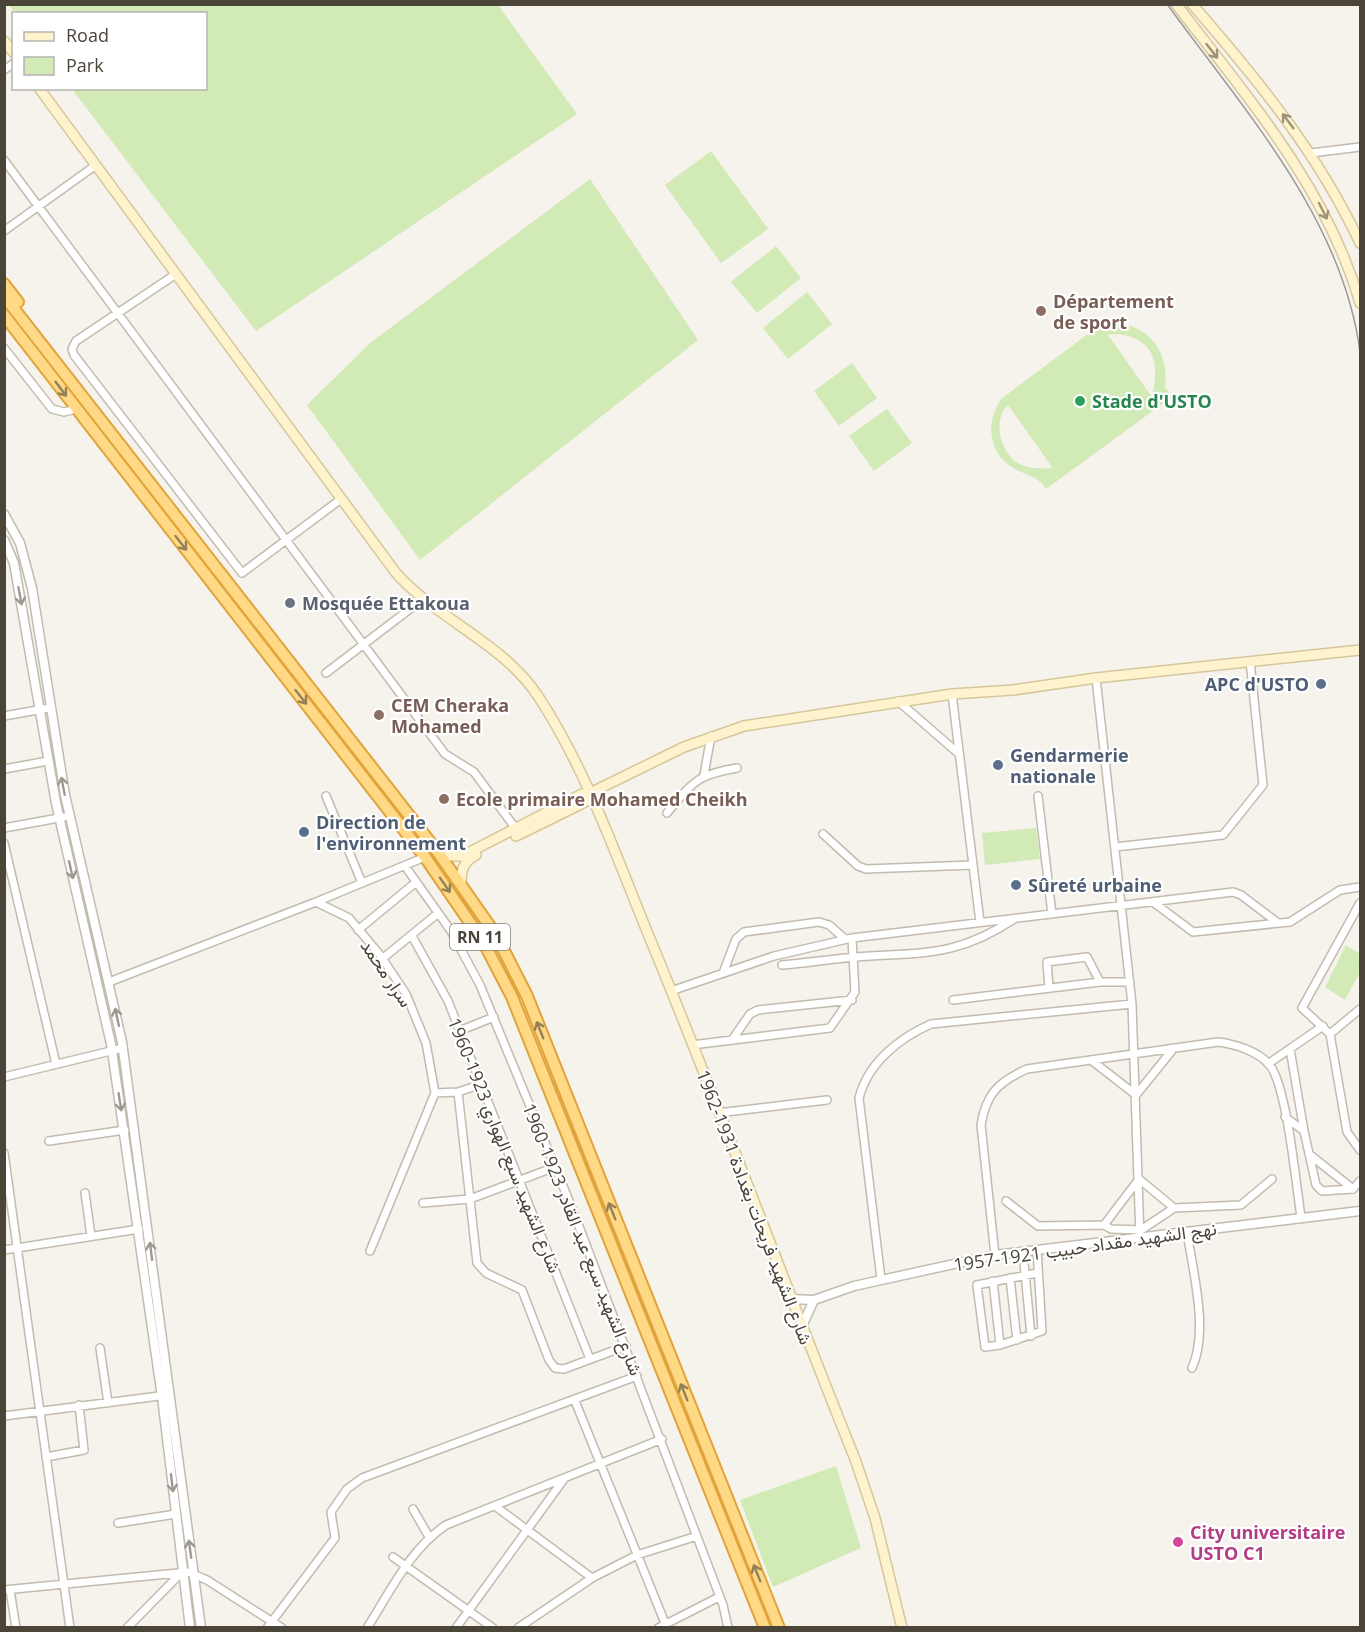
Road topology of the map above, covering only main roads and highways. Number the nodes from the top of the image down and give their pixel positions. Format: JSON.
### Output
{"nodes":[{"id":1,"x":1176,"y":4,"type":"edge"},
{"id":2,"x":1192,"y":4,"type":"edge"},
{"id":3,"x":40,"y":90,"type":"edge"},
{"id":4,"x":1360,"y":243,"type":"edge"},
{"id":5,"x":4,"y":284,"type":"edge"},
{"id":6,"x":4,"y":296,"type":"edge"},
{"id":7,"x":1360,"y":303,"type":"edge"},
{"id":8,"x":4,"y":315,"type":"edge"},
{"id":9,"x":4,"y":323,"type":"edge"},
{"id":10,"x":26,"y":343,"type":"junction"},
{"id":11,"x":64,"y":372,"type":"junction"},
{"id":12,"x":1360,"y":650,"type":"edge"},
{"id":13,"x":590,"y":793,"type":"junction"},
{"id":14,"x":518,"y":832,"type":"junction"},
{"id":15,"x":437,"y":851,"type":"junction"},
{"id":16,"x":461,"y":884,"type":"junction"},
{"id":17,"x":765,"y":1628,"type":"edge"},
{"id":18,"x":779,"y":1628,"type":"edge"},
{"id":19,"x":902,"y":1628,"type":"edge"}],
"edges":[{"from":1,"to":7,"type":"main road","one_way":true},
{"from":4,"to":2,"type":"main road","one_way":true},
{"from":3,"to":13,"type":"main road","name":"شارع الشهيد فريحات بغدادة 1931-1962"},
{"from":5,"to":11,"type":"highway"},
{"from":6,"to":11,"type":"highway","number":"RN 11"},
{"from":8,"to":10,"type":"highway","number":"RN 11"},
{"from":9,"to":10,"type":"highway"},
{"from":10,"to":17,"type":"highway","number":"RN 11","one_way":true},
{"from":11,"to":15,"type":"highway","number":"RN 11"},
{"from":12,"to":13,"type":"main road"},
{"from":13,"to":14,"type":"main road"},
{"from":13,"to":19,"type":"main road","name":"شارع الشهيد فريحات بغدادة 1931-1962"},
{"from":14,"to":15,"type":"main road"},
{"from":14,"to":16,"type":"main road"},
{"from":15,"to":16,"type":"highway","number":"RN 11"},
{"from":18,"to":16,"type":"highway","number":"RN 11","one_way":true}]}
